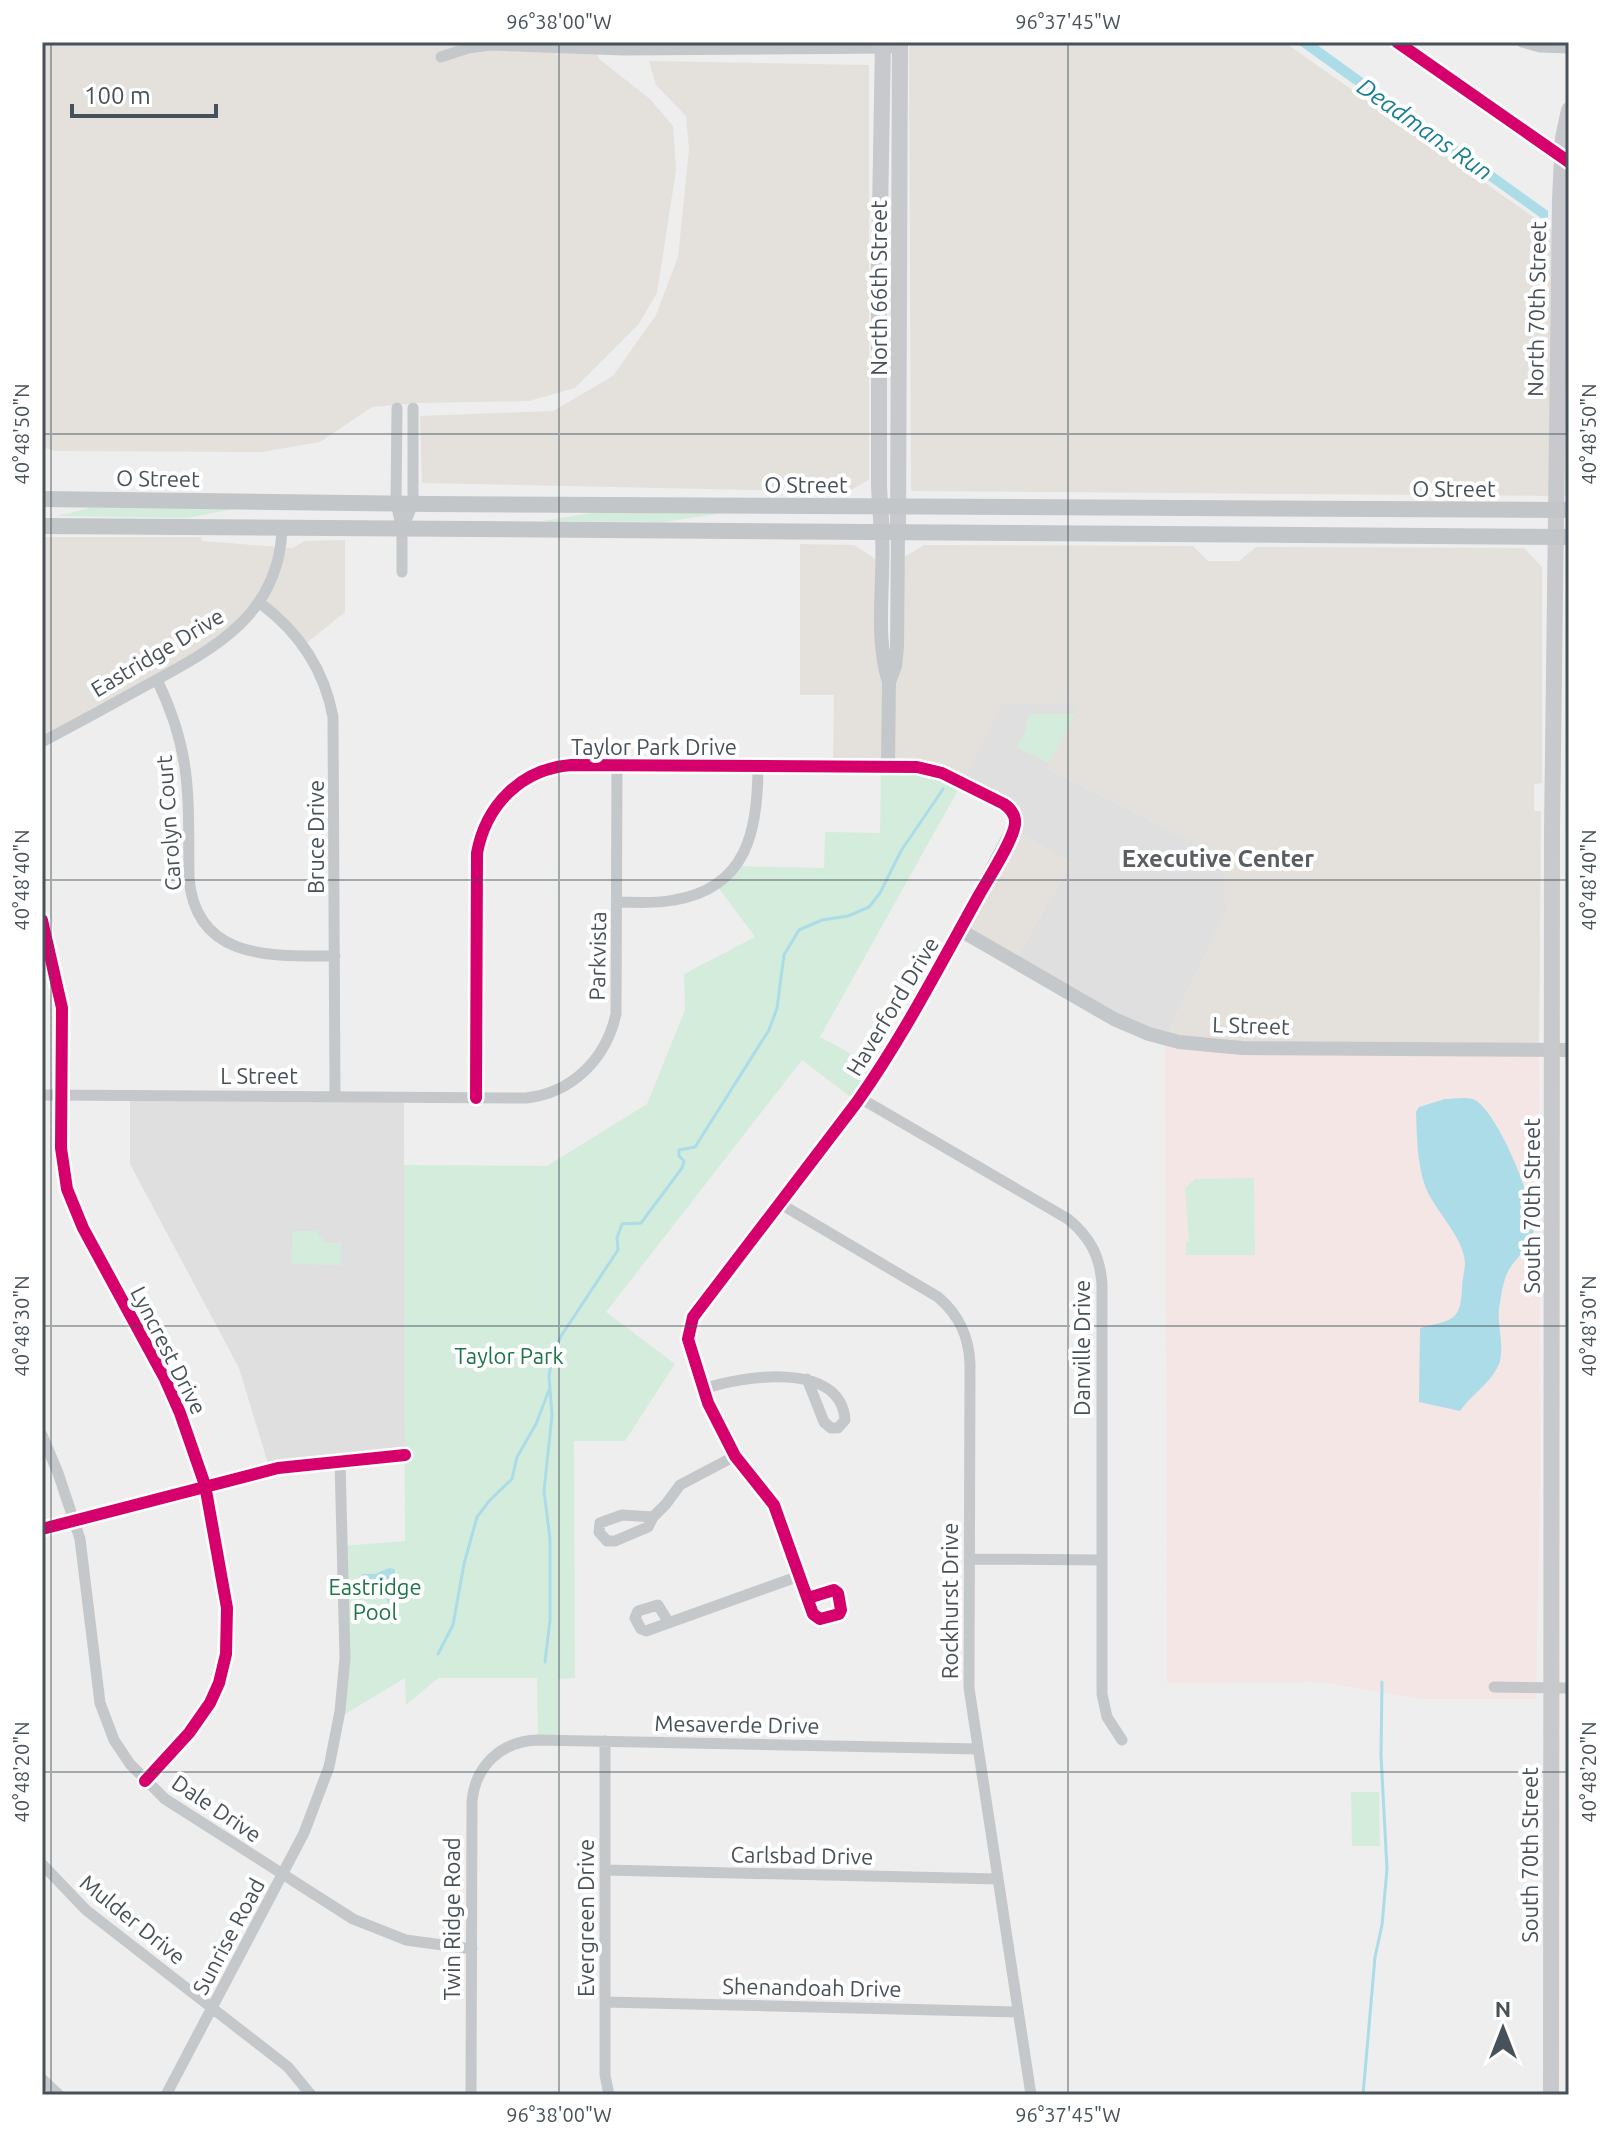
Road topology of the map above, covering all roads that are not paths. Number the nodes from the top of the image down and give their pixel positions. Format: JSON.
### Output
{"nodes":[{"id":1,"x":475,"y":42,"type":"edge"},
{"id":2,"x":1522,"y":42,"type":"edge"},
{"id":3,"x":891,"y":45,"type":"edge"},
{"id":4,"x":1569,"y":48,"type":"edge"},
{"id":5,"x":1569,"y":110,"type":"edge"},
{"id":6,"x":881,"y":192,"type":"junction"},
{"id":7,"x":899,"y":281,"type":"junction"},
{"id":8,"x":397,"y":408,"type":"dead end"},
{"id":9,"x":413,"y":408,"type":"dead end"},
{"id":10,"x":42,"y":499,"type":"edge"},
{"id":11,"x":404,"y":504,"type":"junction"},
{"id":12,"x":880,"y":507,"type":"junction"},
{"id":13,"x":900,"y":507,"type":"junction"},
{"id":14,"x":1562,"y":510,"type":"edge"},
{"id":15,"x":42,"y":526,"type":"edge"},
{"id":16,"x":282,"y":529,"type":"junction"},
{"id":17,"x":402,"y":530,"type":"junction"},
{"id":18,"x":890,"y":534,"type":"junction"},
{"id":19,"x":1562,"y":537,"type":"edge"},
{"id":20,"x":402,"y":572,"type":"dead end"},
{"id":21,"x":260,"y":603,"type":"junction"},
{"id":22,"x":157,"y":680,"type":"junction"},
{"id":23,"x":42,"y":742,"type":"edge"},
{"id":24,"x":617,"y":765,"type":"junction"},
{"id":25,"x":758,"y":766,"type":"junction"},
{"id":26,"x":888,"y":767,"type":"junction"},
{"id":27,"x":1014,"y":815,"type":"joint"},
{"id":28,"x":617,"y":902,"type":"junction"},
{"id":29,"x":42,"y":920,"type":"edge"},
{"id":30,"x":960,"y":930,"type":"junction"},
{"id":31,"x":335,"y":956,"type":"junction"},
{"id":32,"x":1561,"y":1050,"type":"edge"},
{"id":33,"x":42,"y":1095,"type":"edge"},
{"id":34,"x":62,"y":1095,"type":"junction"},
{"id":35,"x":335,"y":1097,"type":"junction"},
{"id":36,"x":476,"y":1098,"type":"junction"},
{"id":37,"x":860,"y":1098,"type":"junction"},
{"id":38,"x":779,"y":1203,"type":"junction"},
{"id":39,"x":807,"y":1379,"type":"dead end"},
{"id":40,"x":704,"y":1389,"type":"junction"},
{"id":41,"x":42,"y":1435,"type":"edge"},
{"id":42,"x":405,"y":1455,"type":"dead end"},
{"id":43,"x":735,"y":1456,"type":"junction"},
{"id":44,"x":340,"y":1461,"type":"junction"},
{"id":45,"x":205,"y":1485,"type":"junction"},
{"id":46,"x":653,"y":1517,"type":"dead end"},
{"id":47,"x":74,"y":1520,"type":"junction"},
{"id":48,"x":42,"y":1529,"type":"edge"},
{"id":49,"x":970,"y":1559,"type":"junction"},
{"id":50,"x":1102,"y":1560,"type":"junction"},
{"id":51,"x":800,"y":1576,"type":"junction"},
{"id":52,"x":808,"y":1598,"type":"dead end"},
{"id":53,"x":669,"y":1623,"type":"dead end"},
{"id":54,"x":1494,"y":1687,"type":"dead end"},
{"id":55,"x":1551,"y":1688,"type":"junction"},
{"id":56,"x":1569,"y":1688,"type":"edge"},
{"id":57,"x":1122,"y":1740,"type":"dead end"},
{"id":58,"x":605,"y":1741,"type":"junction"},
{"id":59,"x":978,"y":1749,"type":"junction"},
{"id":60,"x":499,"y":1752,"type":"joint"},
{"id":61,"x":145,"y":1781,"type":"junction"},
{"id":62,"x":42,"y":1864,"type":"edge"},
{"id":63,"x":605,"y":1870,"type":"junction"},
{"id":64,"x":282,"y":1875,"type":"junction"},
{"id":65,"x":998,"y":1879,"type":"junction"},
{"id":66,"x":472,"y":1949,"type":"junction"},
{"id":67,"x":605,"y":2002,"type":"junction"},
{"id":68,"x":213,"y":2008,"type":"junction"},
{"id":69,"x":1018,"y":2012,"type":"junction"},
{"id":70,"x":42,"y":2079,"type":"edge"},
{"id":71,"x":59,"y":2095,"type":"edge"},
{"id":72,"x":166,"y":2095,"type":"edge"},
{"id":73,"x":311,"y":2095,"type":"edge"},
{"id":74,"x":471,"y":2095,"type":"edge"},
{"id":75,"x":609,"y":2095,"type":"edge"},
{"id":76,"x":1031,"y":2095,"type":"edge"},
{"id":77,"x":1551,"y":2095,"type":"edge"}],
"edges":[{"from":1,"to":3,"type":"street"},
{"from":2,"to":4,"type":"street"},
{"from":3,"to":6,"type":"main road","name":"North 66th Street"},
{"from":3,"to":7,"type":"main road","name":"North 66th Street"},
{"from":5,"to":14,"type":"main road","name":"North 70th Street"},
{"from":6,"to":7,"type":"main road"},
{"from":6,"to":12,"type":"main road","name":"North 66th Street"},
{"from":7,"to":13,"type":"main road","name":"North 66th Street"},
{"from":8,"to":11,"type":"street"},
{"from":9,"to":11,"type":"street"},
{"from":10,"to":11,"type":"main road","name":"O Street"},
{"from":11,"to":12,"type":"main road","name":"O Street"},
{"from":11,"to":17,"type":"street"},
{"from":12,"to":13,"type":"main road","name":"O Street"},
{"from":12,"to":18,"type":"main road","name":"North 66th Street"},
{"from":13,"to":14,"type":"main road","name":"O Street"},
{"from":13,"to":18,"type":"main road","name":"North 66th Street"},
{"from":14,"to":19,"type":"main road","name":"South 70th Street"},
{"from":15,"to":16,"type":"main road"},
{"from":16,"to":17,"type":"main road"},
{"from":16,"to":21,"type":"street","name":"Eastridge Drive"},
{"from":17,"to":18,"type":"main road"},
{"from":17,"to":20,"type":"street"},
{"from":18,"to":19,"type":"main road"},
{"from":18,"to":26,"type":"street"},
{"from":19,"to":32,"type":"main road","name":"South 70th Street"},
{"from":21,"to":22,"type":"street","name":"Eastridge Drive"},
{"from":21,"to":31,"type":"street","name":"Bruce Drive"},
{"from":22,"to":23,"type":"street","name":"Eastridge Drive"},
{"from":22,"to":31,"type":"street","name":"Carolyn Court"},
{"from":24,"to":25,"type":"street","name":"Taylor Park Drive"},
{"from":24,"to":28,"type":"street","name":"Parkvista"},
{"from":24,"to":36,"type":"street","name":"Taylor Park Drive"},
{"from":25,"to":26,"type":"street","name":"Taylor Park Drive"},
{"from":25,"to":28,"type":"street"},
{"from":26,"to":27,"type":"street","name":"Taylor Park Drive"},
{"from":27,"to":30,"type":"street","name":"Haverford Drive"},
{"from":28,"to":36,"type":"street","name":"Parkvista"},
{"from":29,"to":34,"type":"street","name":"Lyncrest Drive"},
{"from":30,"to":32,"type":"street","name":"L Street"},
{"from":30,"to":37,"type":"street","name":"Haverford Drive"},
{"from":31,"to":35,"type":"street","name":"Bruce Drive"},
{"from":32,"to":55,"type":"main road","name":"South 70th Street"},
{"from":33,"to":34,"type":"street","name":"L Street"},
{"from":34,"to":35,"type":"street","name":"L Street"},
{"from":34,"to":45,"type":"street","name":"Lyncrest Drive"},
{"from":35,"to":36,"type":"street","name":"L Street"},
{"from":37,"to":38,"type":"street","name":"Haverford Drive"},
{"from":37,"to":50,"type":"street","name":"Danville Drive"},
{"from":38,"to":40,"type":"street","name":"Haverford Drive"},
{"from":38,"to":49,"type":"street","name":"Rockhurst Drive"},
{"from":39,"to":40,"type":"street"},
{"from":40,"to":43,"type":"street"},
{"from":41,"to":47,"type":"street","name":"Dale Drive"},
{"from":42,"to":44,"type":"street"},
{"from":43,"to":46,"type":"street"},
{"from":43,"to":51,"type":"street"},
{"from":44,"to":45,"type":"street"},
{"from":44,"to":64,"type":"street","name":"Sunrise Road"},
{"from":45,"to":47,"type":"street"},
{"from":45,"to":61,"type":"street","name":"Lyncrest Drive"},
{"from":47,"to":48,"type":"street"},
{"from":47,"to":61,"type":"street","name":"Dale Drive"},
{"from":49,"to":50,"type":"street"},
{"from":49,"to":59,"type":"street","name":"Rockhurst Drive"},
{"from":50,"to":57,"type":"street","name":"Danville Drive"},
{"from":51,"to":52,"type":"street"},
{"from":51,"to":53,"type":"street"},
{"from":54,"to":55,"type":"street"},
{"from":55,"to":56,"type":"street"},
{"from":55,"to":77,"type":"main road","name":"South 70th Street"},
{"from":58,"to":59,"type":"street","name":"Mesaverde Drive"},
{"from":58,"to":60,"type":"street","name":"Mesaverde Drive"},
{"from":58,"to":63,"type":"street","name":"Evergreen Drive"},
{"from":59,"to":65,"type":"street","name":"Rockhurst Drive"},
{"from":60,"to":66,"type":"street","name":"Twin Ridge Road"},
{"from":61,"to":64,"type":"street","name":"Dale Drive"},
{"from":62,"to":68,"type":"street","name":"Mulder Drive"},
{"from":63,"to":65,"type":"street","name":"Carlsbad Drive"},
{"from":63,"to":67,"type":"street","name":"Evergreen Drive"},
{"from":64,"to":66,"type":"street","name":"Dale Drive"},
{"from":64,"to":68,"type":"street","name":"Sunrise Road"},
{"from":65,"to":69,"type":"street","name":"Rockhurst Drive"},
{"from":66,"to":74,"type":"street","name":"Twin Ridge Road"},
{"from":67,"to":69,"type":"street","name":"Shenandoah Drive"},
{"from":67,"to":75,"type":"street","name":"Evergreen Drive"},
{"from":68,"to":72,"type":"street","name":"Sunrise Road"},
{"from":68,"to":73,"type":"street","name":"Mulder Drive"},
{"from":69,"to":76,"type":"street","name":"Rockhurst Drive"},
{"from":70,"to":71,"type":"street"}]}
